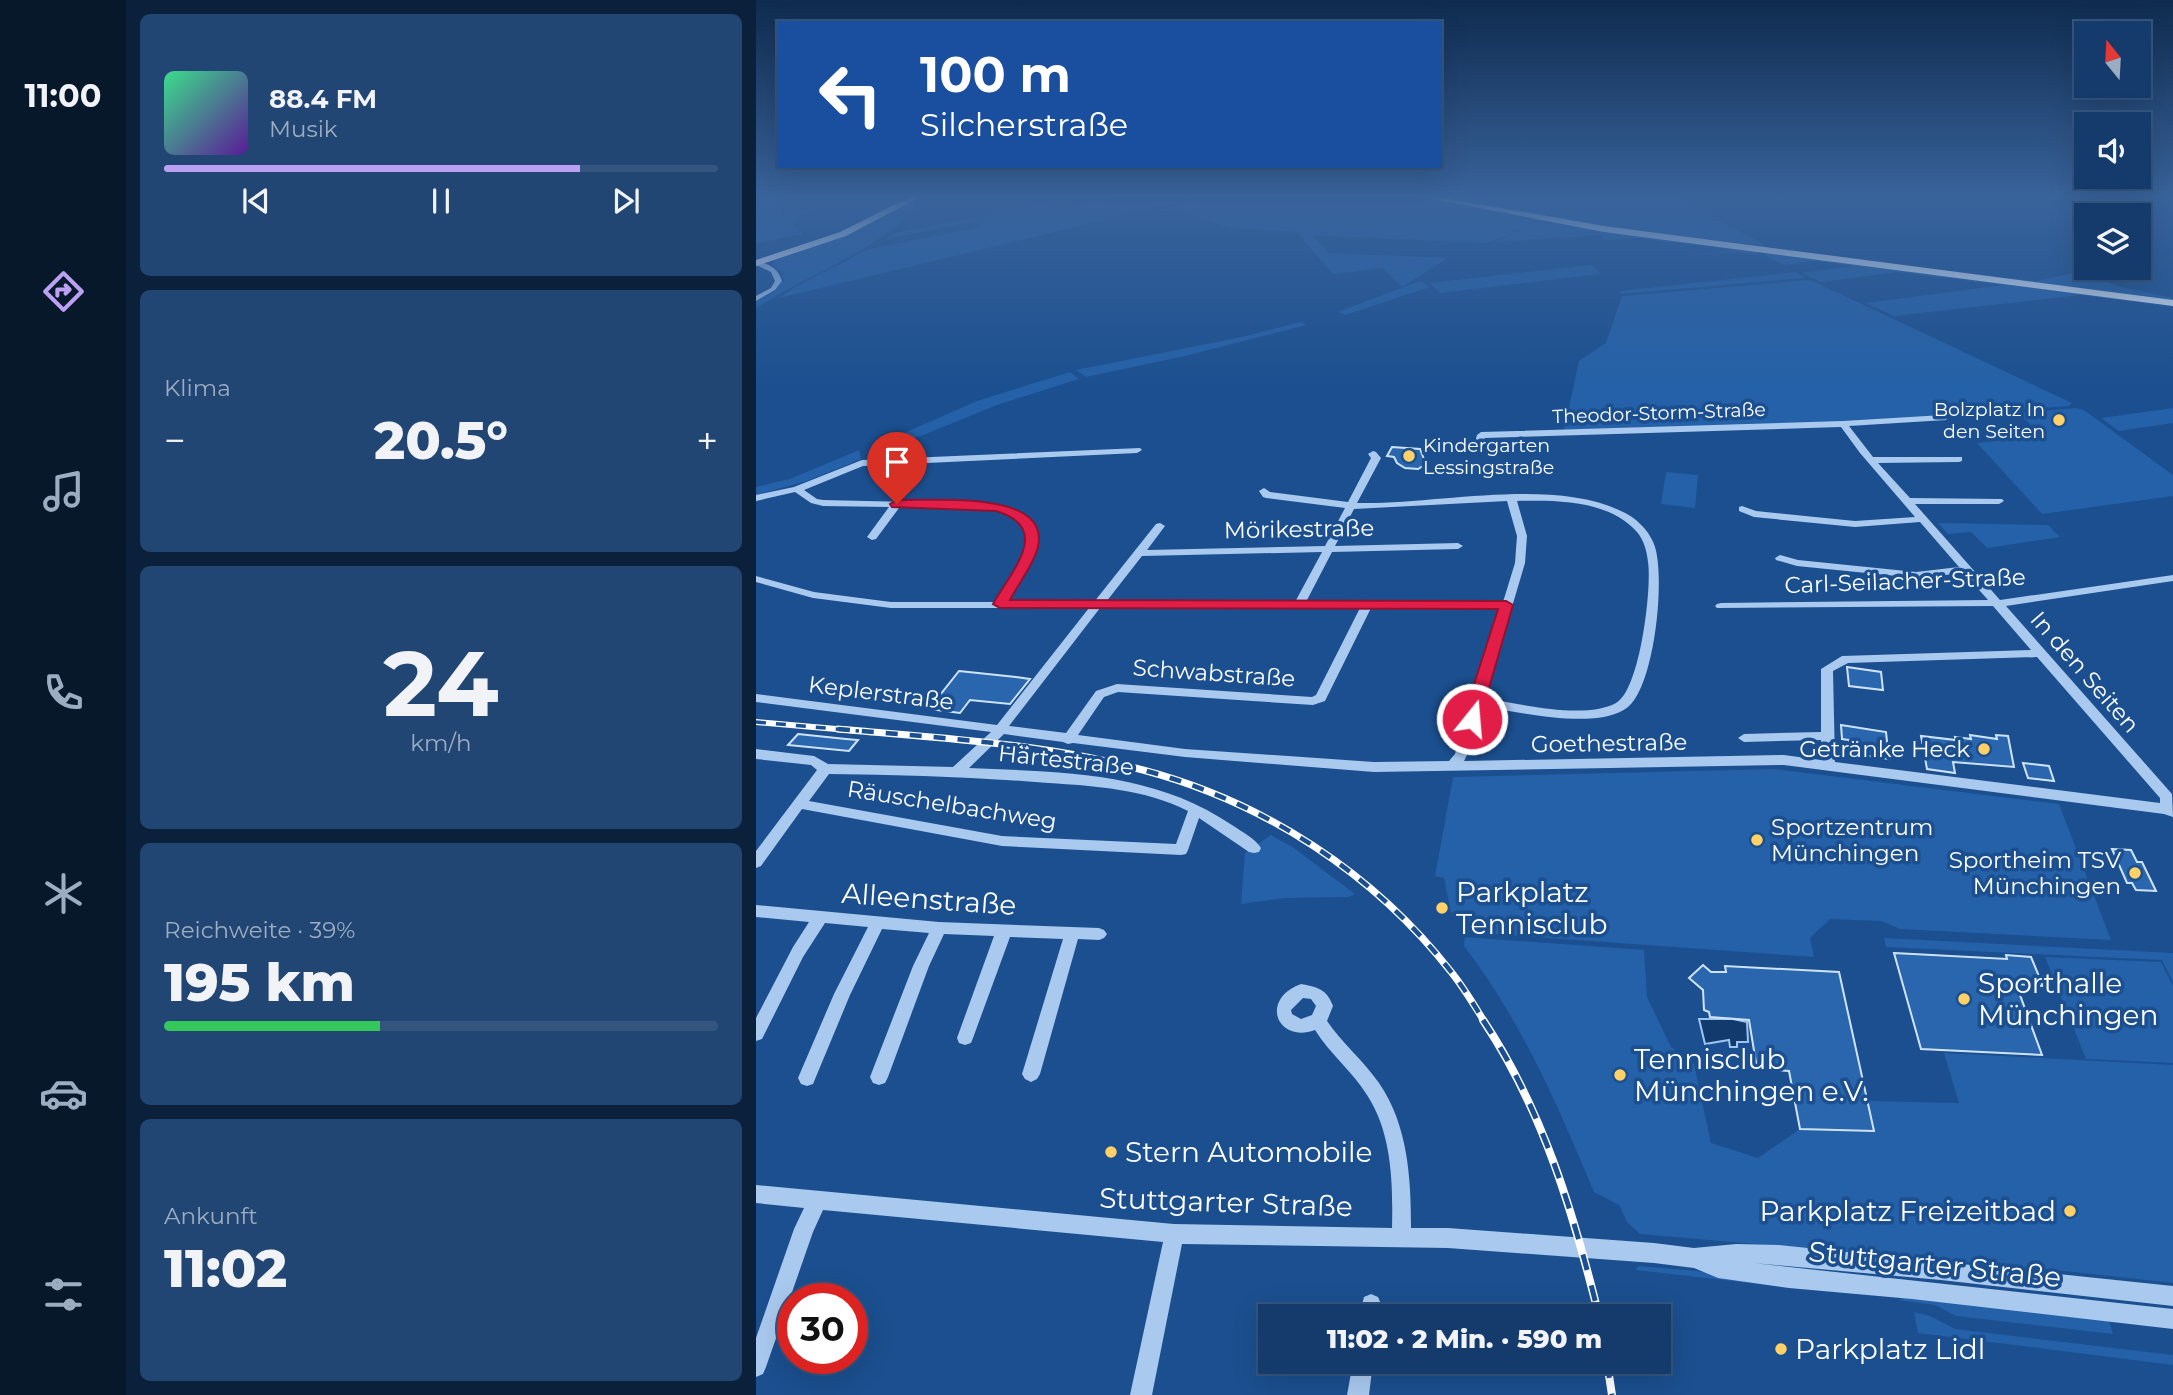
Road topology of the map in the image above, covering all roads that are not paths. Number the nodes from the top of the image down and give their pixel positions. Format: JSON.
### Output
{"nodes":[{"id":1,"x":1859,"y":262,"type":"edge"},
{"id":2,"x":756,"y":263,"type":"edge"},
{"id":3,"x":756,"y":271,"type":"edge"},
{"id":4,"x":766,"y":271,"type":"junction"},
{"id":5,"x":777,"y":275,"type":"junction"},
{"id":6,"x":756,"y":299,"type":"edge"},
{"id":7,"x":2173,"y":303,"type":"edge"},
{"id":8,"x":1943,"y":418,"type":"dead end"},
{"id":9,"x":1843,"y":424,"type":"junction"},
{"id":10,"x":1480,"y":442,"type":"dead end"},
{"id":11,"x":1137,"y":450,"type":"dead end"},
{"id":12,"x":1373,"y":454,"type":"dead end"},
{"id":13,"x":1871,"y":460,"type":"junction"},
{"id":14,"x":1959,"y":460,"type":"dead end"},
{"id":15,"x":797,"y":489,"type":"junction"},
{"id":16,"x":1264,"y":491,"type":"dead end"},
{"id":17,"x":756,"y":498,"type":"edge"},
{"id":18,"x":1512,"y":500,"type":"junction"},
{"id":19,"x":1908,"y":501,"type":"junction"},
{"id":20,"x":2000,"y":501,"type":"dead end"},
{"id":21,"x":897,"y":504,"type":"junction"},
{"id":22,"x":1351,"y":505,"type":"junction"},
{"id":23,"x":1742,"y":509,"type":"dead end"},
{"id":24,"x":1923,"y":519,"type":"junction"},
{"id":25,"x":1160,"y":526,"type":"dead end"},
{"id":26,"x":872,"y":537,"type":"dead end"},
{"id":27,"x":1458,"y":546,"type":"dead end"},
{"id":28,"x":1329,"y":549,"type":"junction"},
{"id":29,"x":1140,"y":553,"type":"junction"},
{"id":30,"x":1780,"y":558,"type":"dead end"},
{"id":31,"x":1968,"y":569,"type":"junction"},
{"id":32,"x":2173,"y":578,"type":"edge"},
{"id":33,"x":756,"y":579,"type":"edge"},
{"id":34,"x":1996,"y":602,"type":"junction"},
{"id":35,"x":1000,"y":604,"type":"junction"},
{"id":36,"x":1100,"y":604,"type":"junction"},
{"id":37,"x":1299,"y":605,"type":"junction"},
{"id":38,"x":1506,"y":605,"type":"junction"},
{"id":39,"x":1367,"y":606,"type":"junction"},
{"id":40,"x":1721,"y":606,"type":"dead end"},
{"id":41,"x":2040,"y":653,"type":"junction"},
{"id":42,"x":756,"y":698,"type":"edge"},
{"id":43,"x":1477,"y":701,"type":"junction"},
{"id":44,"x":1002,"y":730,"type":"junction"},
{"id":45,"x":1827,"y":736,"type":"junction"},
{"id":46,"x":1744,"y":738,"type":"dead end"},
{"id":47,"x":1068,"y":740,"type":"junction"},
{"id":48,"x":756,"y":754,"type":"edge"},
{"id":49,"x":1828,"y":764,"type":"junction"},
{"id":50,"x":1451,"y":767,"type":"junction"},
{"id":51,"x":825,"y":769,"type":"junction"},
{"id":52,"x":957,"y":771,"type":"junction"},
{"id":53,"x":800,"y":804,"type":"junction"},
{"id":54,"x":1195,"y":810,"type":"junction"},
{"id":55,"x":2170,"y":811,"type":"edge"},
{"id":56,"x":1254,"y":848,"type":"dead end"},
{"id":57,"x":759,"y":855,"type":"edge"},
{"id":58,"x":756,"y":911,"type":"edge"},
{"id":59,"x":820,"y":918,"type":"junction"},
{"id":60,"x":878,"y":922,"type":"junction"},
{"id":61,"x":939,"y":928,"type":"junction"},
{"id":62,"x":1004,"y":931,"type":"junction"},
{"id":63,"x":1072,"y":934,"type":"junction"},
{"id":64,"x":1099,"y":934,"type":"dead end"},
{"id":65,"x":1318,"y":1021,"type":"dead end"},
{"id":66,"x":756,"y":1034,"type":"edge"},
{"id":67,"x":965,"y":1038,"type":"dead end"},
{"id":68,"x":1031,"y":1074,"type":"dead end"},
{"id":69,"x":879,"y":1077,"type":"dead end"},
{"id":70,"x":807,"y":1078,"type":"dead end"},
{"id":71,"x":756,"y":1194,"type":"edge"},
{"id":72,"x":818,"y":1199,"type":"junction"},
{"id":73,"x":1174,"y":1234,"type":"junction"},
{"id":74,"x":1401,"y":1237,"type":"junction"},
{"id":75,"x":1694,"y":1258,"type":"junction"},
{"id":76,"x":2173,"y":1296,"type":"edge"},
{"id":77,"x":2173,"y":1319,"type":"edge"},
{"id":78,"x":756,"y":1367,"type":"edge"},
{"id":79,"x":1361,"y":1374,"type":"edge"},
{"id":80,"x":1141,"y":1395,"type":"edge"},
{"id":81,"x":1358,"y":1395,"type":"edge"}],
"edges":[{"from":1,"to":7,"type":"main road"},
{"from":2,"to":4,"type":"street"},
{"from":2,"to":5,"type":"street"},
{"from":3,"to":4,"type":"street"},
{"from":4,"to":5,"type":"street"},
{"from":5,"to":6,"type":"street"},
{"from":8,"to":9,"type":"street"},
{"from":9,"to":10,"type":"street","name":"Theodor-Storm-Straße"},
{"from":9,"to":13,"type":"street","name":"In den Seiten"},
{"from":11,"to":15,"type":"street"},
{"from":12,"to":22,"type":"street"},
{"from":13,"to":14,"type":"street"},
{"from":13,"to":19,"type":"street","name":"In den Seiten"},
{"from":15,"to":17,"type":"street"},
{"from":15,"to":21,"type":"street"},
{"from":16,"to":22,"type":"street"},
{"from":18,"to":22,"type":"street"},
{"from":18,"to":38,"type":"street"},
{"from":18,"to":43,"type":"street"},
{"from":19,"to":20,"type":"street"},
{"from":19,"to":24,"type":"street","name":"In den Seiten"},
{"from":21,"to":26,"type":"street"},
{"from":21,"to":35,"type":"street"},
{"from":22,"to":28,"type":"street"},
{"from":23,"to":24,"type":"street"},
{"from":24,"to":31,"type":"street","name":"In den Seiten"},
{"from":25,"to":29,"type":"street"},
{"from":27,"to":28,"type":"street","name":"Mörikestraße"},
{"from":28,"to":29,"type":"street","name":"Mörikestraße"},
{"from":28,"to":37,"type":"street"},
{"from":29,"to":36,"type":"street"},
{"from":30,"to":31,"type":"street"},
{"from":31,"to":34,"type":"street","name":"In den Seiten"},
{"from":32,"to":34,"type":"street","name":"Carl-Seilacher-Straße"},
{"from":33,"to":35,"type":"street"},
{"from":34,"to":40,"type":"street","name":"Carl-Seilacher-Straße"},
{"from":34,"to":41,"type":"street","name":"In den Seiten"},
{"from":35,"to":36,"type":"street"},
{"from":36,"to":37,"type":"street"},
{"from":36,"to":44,"type":"street"},
{"from":37,"to":39,"type":"street"},
{"from":38,"to":39,"type":"street"},
{"from":38,"to":43,"type":"street"},
{"from":39,"to":47,"type":"street","name":"Schwabstraße"},
{"from":41,"to":45,"type":"street"},
{"from":41,"to":55,"type":"street","name":"In den Seiten"},
{"from":42,"to":44,"type":"street","name":"Keplerstraße"},
{"from":43,"to":50,"type":"street"},
{"from":44,"to":47,"type":"street","name":"Goethestraße"},
{"from":44,"to":52,"type":"street"},
{"from":45,"to":46,"type":"street"},
{"from":45,"to":49,"type":"street"},
{"from":47,"to":50,"type":"street","name":"Goethestraße"},
{"from":48,"to":51,"type":"street","name":"Härtestraße"},
{"from":49,"to":50,"type":"street","name":"Goethestraße"},
{"from":49,"to":55,"type":"street","name":"Goethestraße"},
{"from":51,"to":52,"type":"street","name":"Härtestraße"},
{"from":51,"to":53,"type":"street"},
{"from":52,"to":54,"type":"street","name":"Härtestraße"},
{"from":53,"to":54,"type":"street","name":"Räuschelbachweg"},
{"from":53,"to":57,"type":"street"},
{"from":54,"to":56,"type":"street","name":"Härtestraße"},
{"from":58,"to":59,"type":"street","name":"Alleenstraße"},
{"from":59,"to":60,"type":"street","name":"Alleenstraße"},
{"from":59,"to":66,"type":"street"},
{"from":60,"to":61,"type":"street","name":"Alleenstraße"},
{"from":60,"to":70,"type":"street"},
{"from":61,"to":62,"type":"street","name":"Alleenstraße"},
{"from":61,"to":69,"type":"street"},
{"from":62,"to":63,"type":"street","name":"Alleenstraße"},
{"from":62,"to":67,"type":"street"},
{"from":63,"to":64,"type":"street","name":"Alleenstraße"},
{"from":63,"to":68,"type":"street"},
{"from":65,"to":74,"type":"street"},
{"from":71,"to":72,"type":"street","name":"Stuttgarter Straße"},
{"from":72,"to":73,"type":"street","name":"Stuttgarter Straße"},
{"from":72,"to":78,"type":"street"},
{"from":73,"to":74,"type":"street","name":"Stuttgarter Straße"},
{"from":73,"to":80,"type":"street"},
{"from":74,"to":75,"type":"street","name":"Stuttgarter Straße"},
{"from":75,"to":76,"type":"street","name":"Stuttgarter Straße"},
{"from":75,"to":77,"type":"street","name":"Stuttgarter Straße"},
{"from":79,"to":81,"type":"street"}]}
